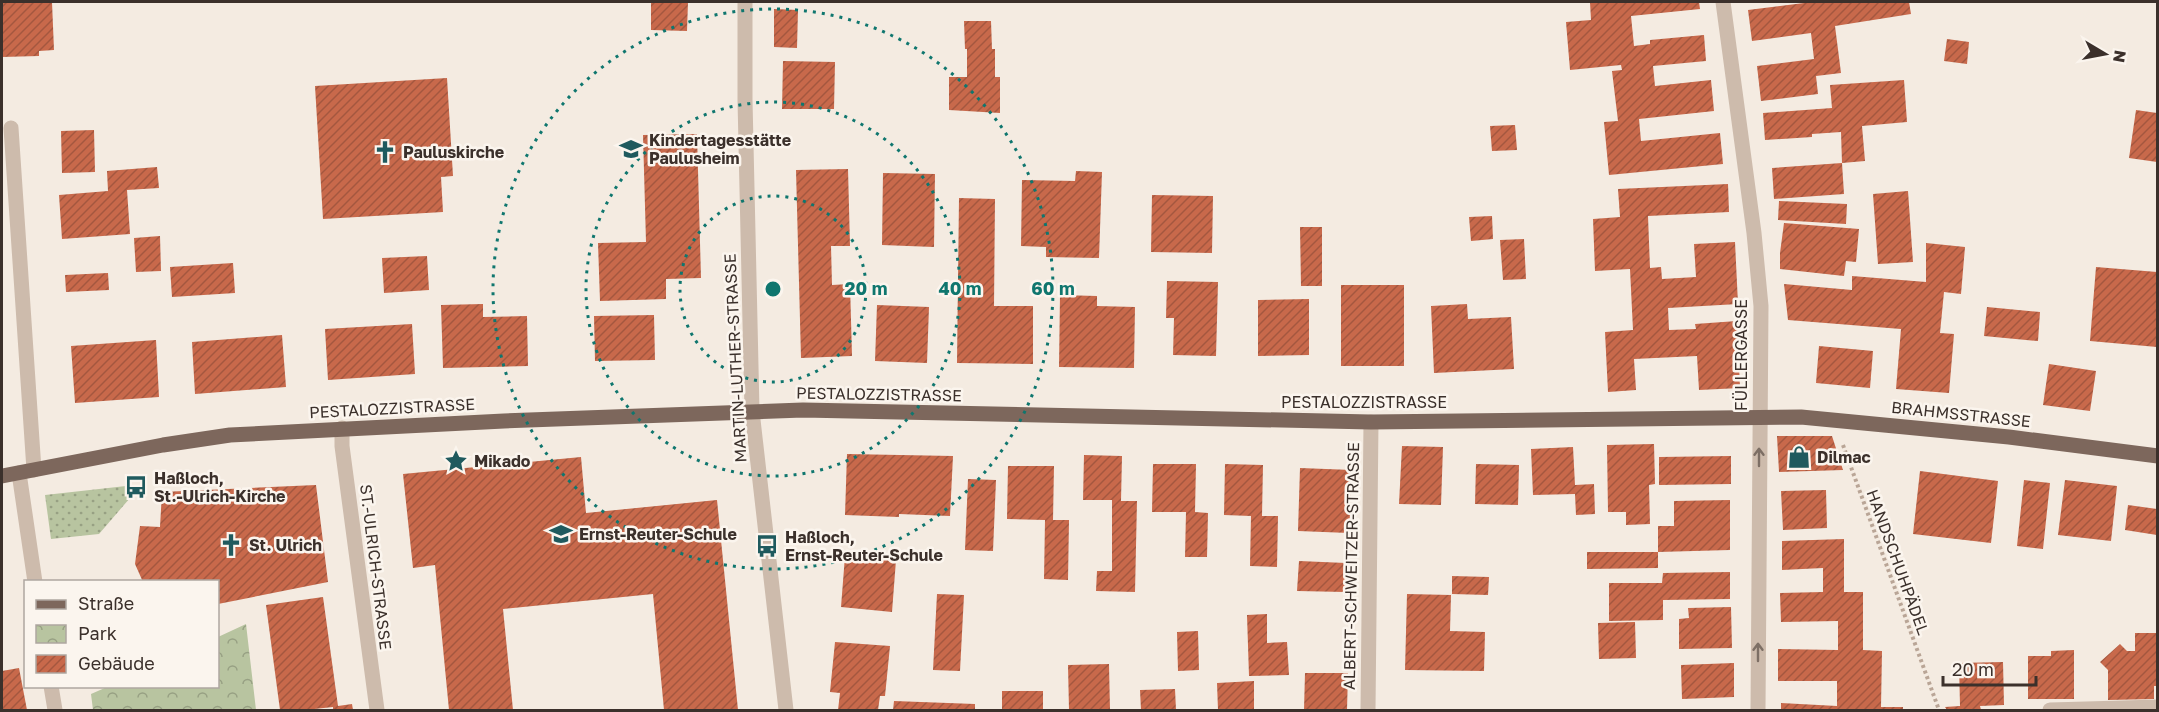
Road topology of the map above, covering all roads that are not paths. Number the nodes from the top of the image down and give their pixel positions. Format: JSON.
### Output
{"nodes":[{"id":1,"x":745,"y":2,"type":"edge"},
{"id":2,"x":1723,"y":2,"type":"edge"},
{"id":3,"x":11,"y":128,"type":"dead end"},
{"id":4,"x":752,"y":411,"type":"junction"},
{"id":5,"x":1760,"y":417,"type":"junction"},
{"id":6,"x":1371,"y":422,"type":"junction"},
{"id":7,"x":342,"y":428,"type":"junction"},
{"id":8,"x":2157,"y":456,"type":"edge"},
{"id":9,"x":27,"y":471,"type":"junction"},
{"id":10,"x":2,"y":476,"type":"edge"},
{"id":11,"x":35,"y":580,"type":"edge"},
{"id":12,"x":51,"y":688,"type":"edge"},
{"id":13,"x":2157,"y":707,"type":"edge"},
{"id":14,"x":55,"y":711,"type":"edge"},
{"id":15,"x":377,"y":711,"type":"edge"},
{"id":16,"x":786,"y":711,"type":"edge"},
{"id":17,"x":1368,"y":711,"type":"edge"},
{"id":18,"x":1758,"y":711,"type":"edge"},
{"id":19,"x":2050,"y":711,"type":"edge"}],
"edges":[{"from":1,"to":4,"type":"street","name":"MARTIN-LUTHER-STRASSE"},
{"from":2,"to":5,"type":"street","name":"FÜLLERGASSE"},
{"from":3,"to":9,"type":"street"},
{"from":4,"to":6,"type":"main road","name":"PESTALOZZISTRASSE"},
{"from":4,"to":7,"type":"main road","name":"PESTALOZZISTRASSE"},
{"from":4,"to":16,"type":"street","name":"MARTIN-LUTHER-STRASSE"},
{"from":5,"to":6,"type":"main road","name":"PESTALOZZISTRASSE"},
{"from":5,"to":8,"type":"main road","name":"BRAHMSSTRASSE"},
{"from":18,"to":5,"type":"street","name":"FÜLLERGASSE","one_way":true},
{"from":6,"to":17,"type":"street","name":"ALBERT-SCHWEITZER-STRASSE"},
{"from":7,"to":9,"type":"main road","name":"PESTALOZZISTRASSE"},
{"from":7,"to":15,"type":"street","name":"ST.-ULRICH-STRASSE"},
{"from":9,"to":10,"type":"main road","name":"PESTALOZZISTRASSE"},
{"from":9,"to":11,"type":"street"},
{"from":12,"to":14,"type":"street"},
{"from":13,"to":19,"type":"street"}]}
